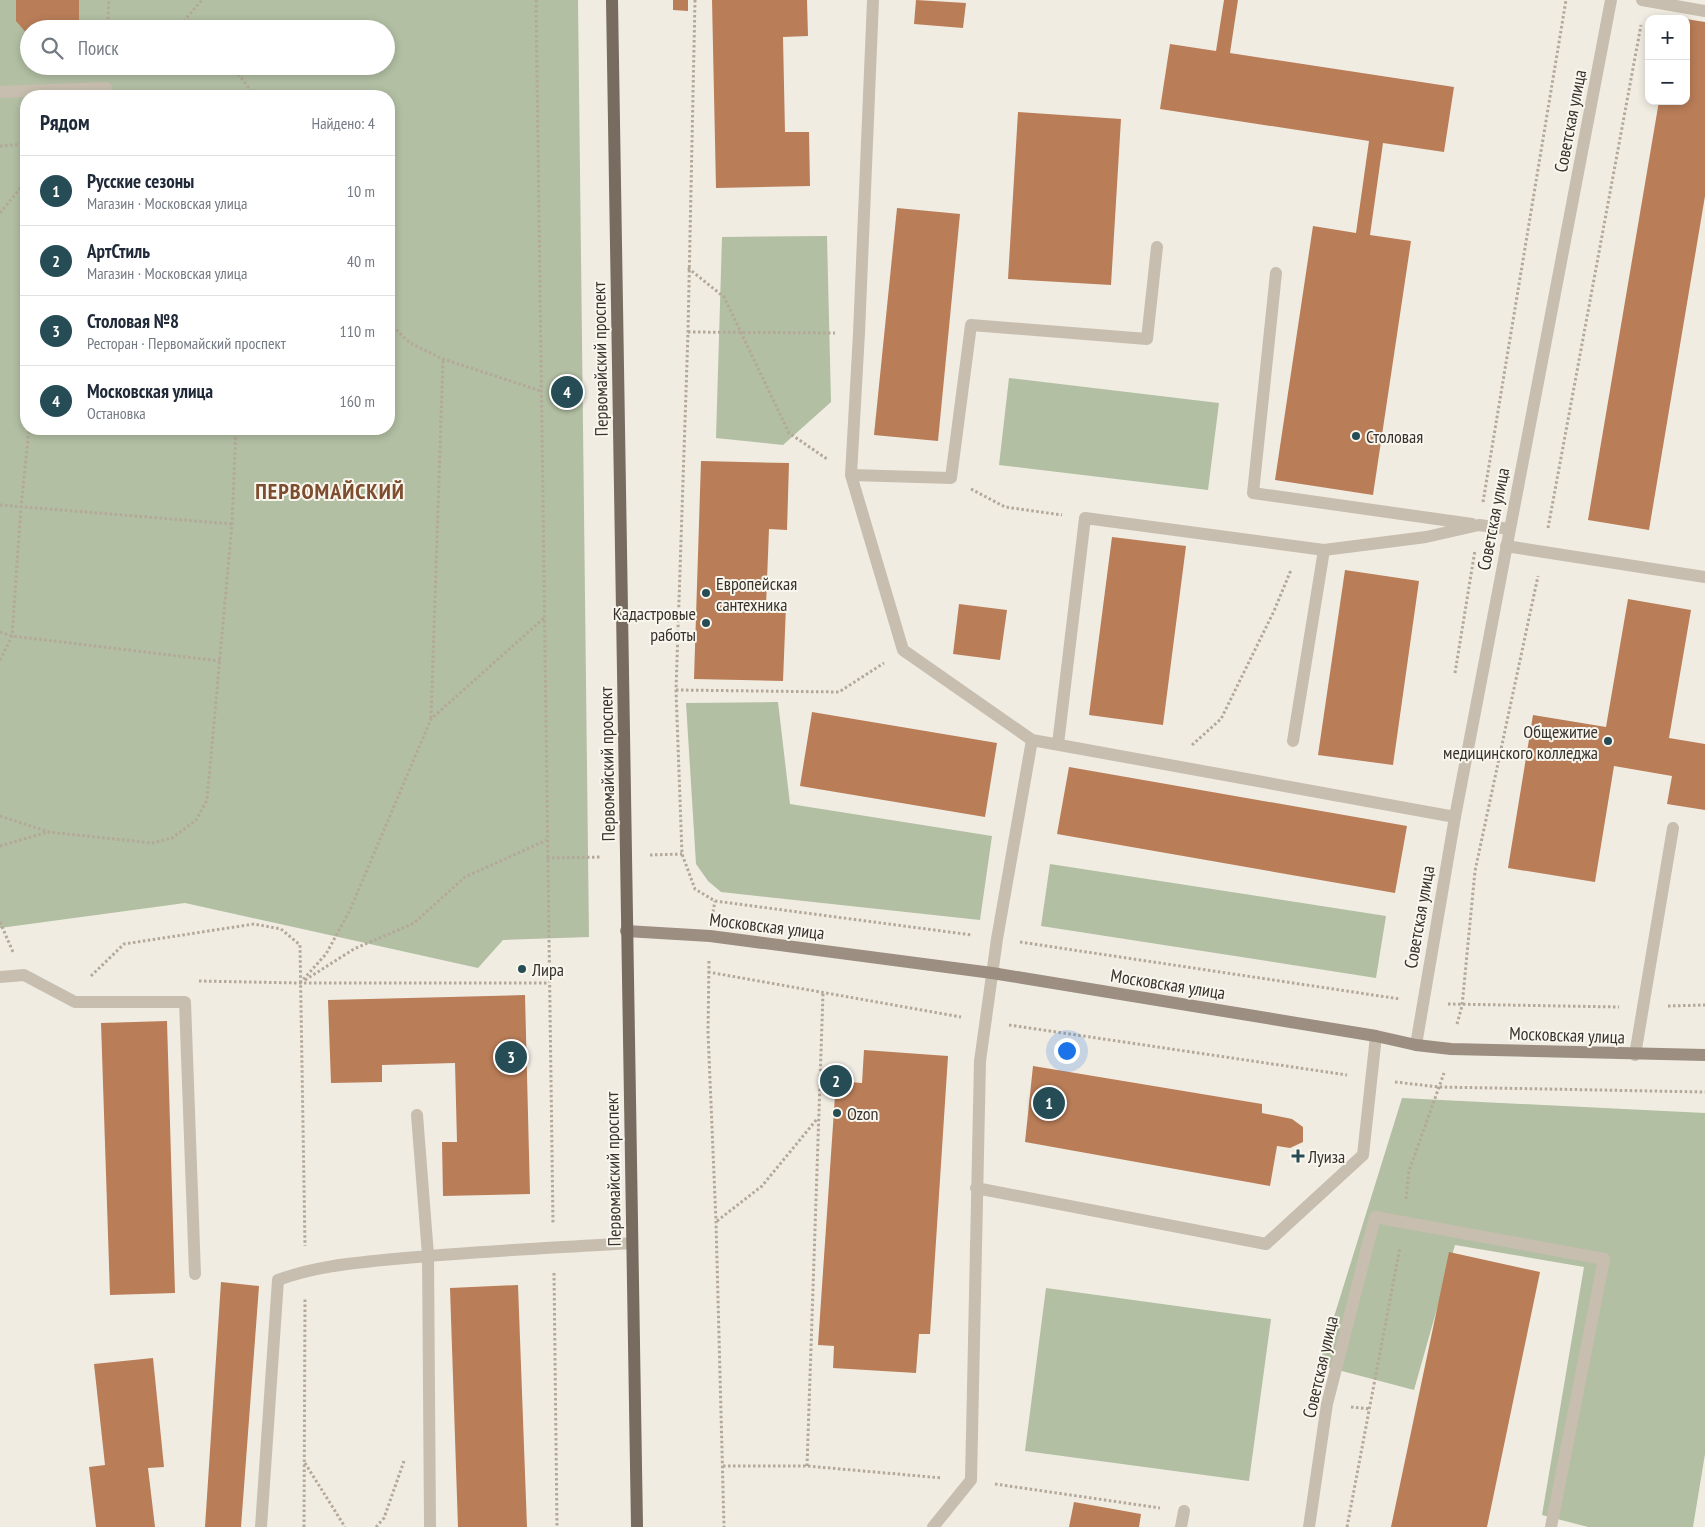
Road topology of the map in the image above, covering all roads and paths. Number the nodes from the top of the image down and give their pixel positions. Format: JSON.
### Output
{"nodes":[{"id":1,"x":109,"y":0,"type":"edge"},
{"id":2,"x":202,"y":0,"type":"edge"},
{"id":3,"x":536,"y":0,"type":"edge"},
{"id":4,"x":612,"y":0,"type":"edge"},
{"id":5,"x":695,"y":0,"type":"edge"},
{"id":6,"x":873,"y":0,"type":"edge"},
{"id":7,"x":1611,"y":0,"type":"edge"},
{"id":8,"x":1644,"y":0,"type":"edge"},
{"id":9,"x":1705,"y":11,"type":"edge"},
{"id":10,"x":108,"y":20,"type":"edge"},
{"id":11,"x":185,"y":20,"type":"edge"},
{"id":12,"x":239,"y":75,"type":"edge"},
{"id":13,"x":106,"y":88,"type":"dead end"},
{"id":14,"x":53,"y":90,"type":"edge"},
{"id":15,"x":250,"y":90,"type":"edge"},
{"id":16,"x":20,"y":91,"type":"edge"},
{"id":17,"x":0,"y":92,"type":"edge"},
{"id":18,"x":20,"y":144,"type":"edge"},
{"id":19,"x":0,"y":146,"type":"edge"},
{"id":20,"x":20,"y":188,"type":"edge"},
{"id":21,"x":0,"y":213,"type":"edge"},
{"id":22,"x":1157,"y":247,"type":"dead end"},
{"id":23,"x":688,"y":268,"type":"junction"},
{"id":24,"x":1276,"y":273,"type":"dead end"},
{"id":25,"x":395,"y":329,"type":"edge"},
{"id":26,"x":688,"y":332,"type":"junction"},
{"id":27,"x":741,"y":332,"type":"junction"},
{"id":28,"x":859,"y":333,"type":"junction"},
{"id":29,"x":443,"y":359,"type":"junction"},
{"id":30,"x":541,"y":390,"type":"junction"},
{"id":31,"x":27,"y":435,"type":"edge"},
{"id":32,"x":236,"y":435,"type":"edge"},
{"id":33,"x":851,"y":474,"type":"junction"},
{"id":34,"x":951,"y":478,"type":"junction"},
{"id":35,"x":0,"y":505,"type":"edge"},
{"id":36,"x":20,"y":507,"type":"junction"},
{"id":37,"x":1085,"y":518,"type":"junction"},
{"id":38,"x":232,"y":524,"type":"junction"},
{"id":39,"x":1479,"y":525,"type":"junction"},
{"id":40,"x":1509,"y":529,"type":"junction"},
{"id":41,"x":1506,"y":546,"type":"junction"},
{"id":42,"x":1300,"y":547,"type":"junction"},
{"id":43,"x":1324,"y":550,"type":"junction"},
{"id":44,"x":1543,"y":552,"type":"junction"},
{"id":45,"x":1705,"y":577,"type":"edge"},
{"id":46,"x":544,"y":618,"type":"junction"},
{"id":47,"x":0,"y":632,"type":"edge"},
{"id":48,"x":12,"y":636,"type":"junction"},
{"id":49,"x":904,"y":650,"type":"junction"},
{"id":50,"x":0,"y":660,"type":"edge"},
{"id":51,"x":220,"y":661,"type":"junction"},
{"id":52,"x":676,"y":690,"type":"junction"},
{"id":53,"x":431,"y":719,"type":"junction"},
{"id":54,"x":1032,"y":740,"type":"junction"},
{"id":55,"x":1293,"y":741,"type":"dead end"},
{"id":56,"x":1058,"y":744,"type":"junction"},
{"id":57,"x":1167,"y":766,"type":"junction"},
{"id":58,"x":0,"y":816,"type":"edge"},
{"id":59,"x":1455,"y":817,"type":"junction"},
{"id":60,"x":1673,"y":828,"type":"dead end"},
{"id":61,"x":49,"y":832,"type":"junction"},
{"id":62,"x":547,"y":840,"type":"junction"},
{"id":63,"x":0,"y":846,"type":"edge"},
{"id":64,"x":0,"y":922,"type":"edge"},
{"id":65,"x":626,"y":931,"type":"junction"},
{"id":66,"x":997,"y":939,"type":"junction"},
{"id":67,"x":992,"y":973,"type":"junction"},
{"id":68,"x":24,"y":975,"type":"junction"},
{"id":69,"x":0,"y":977,"type":"edge"},
{"id":70,"x":86,"y":981,"type":"dead end"},
{"id":71,"x":190,"y":981,"type":"dead end"},
{"id":72,"x":300,"y":983,"type":"junction"},
{"id":73,"x":823,"y":993,"type":"junction"},
{"id":74,"x":1422,"y":1001,"type":"junction"},
{"id":75,"x":1705,"y":1005,"type":"edge"},
{"id":76,"x":1462,"y":1006,"type":"junction"},
{"id":77,"x":1643,"y":1007,"type":"junction"},
{"id":78,"x":986,"y":1021,"type":"junction"},
{"id":79,"x":1376,"y":1036,"type":"junction"},
{"id":80,"x":1416,"y":1045,"type":"junction"},
{"id":81,"x":1452,"y":1049,"type":"junction"},
{"id":82,"x":1635,"y":1055,"type":"junction"},
{"id":83,"x":1705,"y":1056,"type":"edge"},
{"id":84,"x":1372,"y":1078,"type":"junction"},
{"id":85,"x":1439,"y":1088,"type":"junction"},
{"id":86,"x":1705,"y":1092,"type":"edge"},
{"id":87,"x":417,"y":1115,"type":"dead end"},
{"id":88,"x":818,"y":1118,"type":"junction"},
{"id":89,"x":976,"y":1188,"type":"junction"},
{"id":90,"x":716,"y":1222,"type":"junction"},
{"id":91,"x":1404,"y":1223,"type":"junction"},
{"id":92,"x":632,"y":1243,"type":"junction"},
{"id":93,"x":428,"y":1255,"type":"junction"},
{"id":94,"x":195,"y":1274,"type":"dead end"},
{"id":95,"x":304,"y":1463,"type":"dead end"},
{"id":96,"x":723,"y":1466,"type":"junction"},
{"id":97,"x":751,"y":1466,"type":"dead end"},
{"id":98,"x":807,"y":1466,"type":"dead end"},
{"id":99,"x":1184,"y":1511,"type":"dead end"},
{"id":100,"x":261,"y":1527,"type":"edge"},
{"id":101,"x":345,"y":1527,"type":"edge"},
{"id":102,"x":430,"y":1527,"type":"edge"},
{"id":103,"x":636,"y":1527,"type":"edge"},
{"id":104,"x":724,"y":1527,"type":"edge"},
{"id":105,"x":933,"y":1527,"type":"edge"},
{"id":106,"x":1181,"y":1527,"type":"edge"},
{"id":107,"x":1309,"y":1527,"type":"edge"},
{"id":108,"x":1347,"y":1527,"type":"edge"},
{"id":109,"x":1551,"y":1527,"type":"edge"}],
"edges":[{"from":1,"to":10,"type":"path"},
{"from":2,"to":11,"type":"path"},
{"from":3,"to":30,"type":"path"},
{"from":4,"to":65,"type":"main road","name":"Первомайский проспект"},
{"from":5,"to":23,"type":"path"},
{"from":6,"to":28,"type":"street"},
{"from":7,"to":40,"type":"street","name":"Советская улица"},
{"from":8,"to":9,"type":"street"},
{"from":8,"to":44,"type":"path"},
{"from":12,"to":15,"type":"path"},
{"from":13,"to":14,"type":"street"},
{"from":16,"to":17,"type":"street"},
{"from":18,"to":19,"type":"path"},
{"from":20,"to":21,"type":"path"},
{"from":22,"to":34,"type":"street"},
{"from":23,"to":26,"type":"path"},
{"from":23,"to":27,"type":"path"},
{"from":24,"to":39,"type":"street"},
{"from":25,"to":29,"type":"path"},
{"from":26,"to":27,"type":"path"},
{"from":26,"to":52,"type":"path"},
{"from":27,"to":28,"type":"path"},
{"from":27,"to":33,"type":"path"},
{"from":28,"to":33,"type":"street"},
{"from":29,"to":30,"type":"path"},
{"from":29,"to":53,"type":"path"},
{"from":30,"to":46,"type":"path"},
{"from":31,"to":36,"type":"path"},
{"from":32,"to":38,"type":"path"},
{"from":33,"to":34,"type":"street"},
{"from":33,"to":49,"type":"street"},
{"from":34,"to":37,"type":"path"},
{"from":35,"to":36,"type":"path"},
{"from":36,"to":38,"type":"path"},
{"from":36,"to":48,"type":"path"},
{"from":37,"to":42,"type":"street"},
{"from":37,"to":56,"type":"street"},
{"from":38,"to":51,"type":"path"},
{"from":39,"to":40,"type":"street"},
{"from":39,"to":43,"type":"street"},
{"from":40,"to":41,"type":"street","name":"Советская улица"},
{"from":41,"to":44,"type":"street"},
{"from":41,"to":59,"type":"street","name":"Советская улица"},
{"from":42,"to":43,"type":"street"},
{"from":42,"to":57,"type":"path"},
{"from":43,"to":55,"type":"street"},
{"from":44,"to":45,"type":"street"},
{"from":44,"to":76,"type":"path"},
{"from":46,"to":53,"type":"path"},
{"from":46,"to":62,"type":"path"},
{"from":47,"to":48,"type":"path"},
{"from":48,"to":50,"type":"path"},
{"from":48,"to":51,"type":"path"},
{"from":49,"to":52,"type":"path"},
{"from":49,"to":54,"type":"street"},
{"from":51,"to":61,"type":"path"},
{"from":52,"to":66,"type":"path"},
{"from":53,"to":72,"type":"path"},
{"from":54,"to":56,"type":"street"},
{"from":54,"to":66,"type":"street"},
{"from":56,"to":57,"type":"street"},
{"from":57,"to":59,"type":"street"},
{"from":58,"to":61,"type":"path"},
{"from":59,"to":74,"type":"street","name":"Советская улица"},
{"from":60,"to":77,"type":"street"},
{"from":61,"to":63,"type":"path"},
{"from":62,"to":72,"type":"path"},
{"from":62,"to":72,"type":"path"},
{"from":64,"to":68,"type":"path"},
{"from":65,"to":67,"type":"street","name":"Московская улица"},
{"from":65,"to":92,"type":"main road","name":"Первомайский проспект"},
{"from":66,"to":67,"type":"street"},
{"from":66,"to":74,"type":"path"},
{"from":67,"to":78,"type":"street"},
{"from":67,"to":79,"type":"street","name":"Московская улица"},
{"from":68,"to":69,"type":"street"},
{"from":68,"to":94,"type":"street"},
{"from":70,"to":72,"type":"path"},
{"from":71,"to":72,"type":"path"},
{"from":73,"to":78,"type":"path"},
{"from":73,"to":88,"type":"path"},
{"from":73,"to":90,"type":"path"},
{"from":74,"to":76,"type":"path"},
{"from":74,"to":80,"type":"street","name":"Советская улица"},
{"from":75,"to":77,"type":"path"},
{"from":76,"to":77,"type":"path"},
{"from":76,"to":81,"type":"path"},
{"from":77,"to":82,"type":"street"},
{"from":78,"to":84,"type":"path"},
{"from":78,"to":89,"type":"street"},
{"from":79,"to":80,"type":"street","name":"Московская улица"},
{"from":79,"to":84,"type":"street"},
{"from":80,"to":81,"type":"street","name":"Московская улица"},
{"from":81,"to":82,"type":"street","name":"Московская улица"},
{"from":81,"to":85,"type":"path"},
{"from":82,"to":83,"type":"street","name":"Московская улица"},
{"from":84,"to":85,"type":"path"},
{"from":84,"to":89,"type":"street"},
{"from":85,"to":86,"type":"path"},
{"from":85,"to":91,"type":"path"},
{"from":87,"to":93,"type":"street"},
{"from":88,"to":90,"type":"path"},
{"from":88,"to":98,"type":"path"},
{"from":89,"to":105,"type":"street"},
{"from":90,"to":96,"type":"path"},
{"from":91,"to":107,"type":"street","name":"Советская улица"},
{"from":91,"to":108,"type":"path"},
{"from":91,"to":109,"type":"street"},
{"from":92,"to":93,"type":"street"},
{"from":92,"to":103,"type":"main road","name":"Первомайский проспект"},
{"from":93,"to":100,"type":"street"},
{"from":93,"to":102,"type":"street"},
{"from":95,"to":101,"type":"path"},
{"from":96,"to":97,"type":"path"},
{"from":96,"to":104,"type":"path"},
{"from":99,"to":106,"type":"street"}]}
